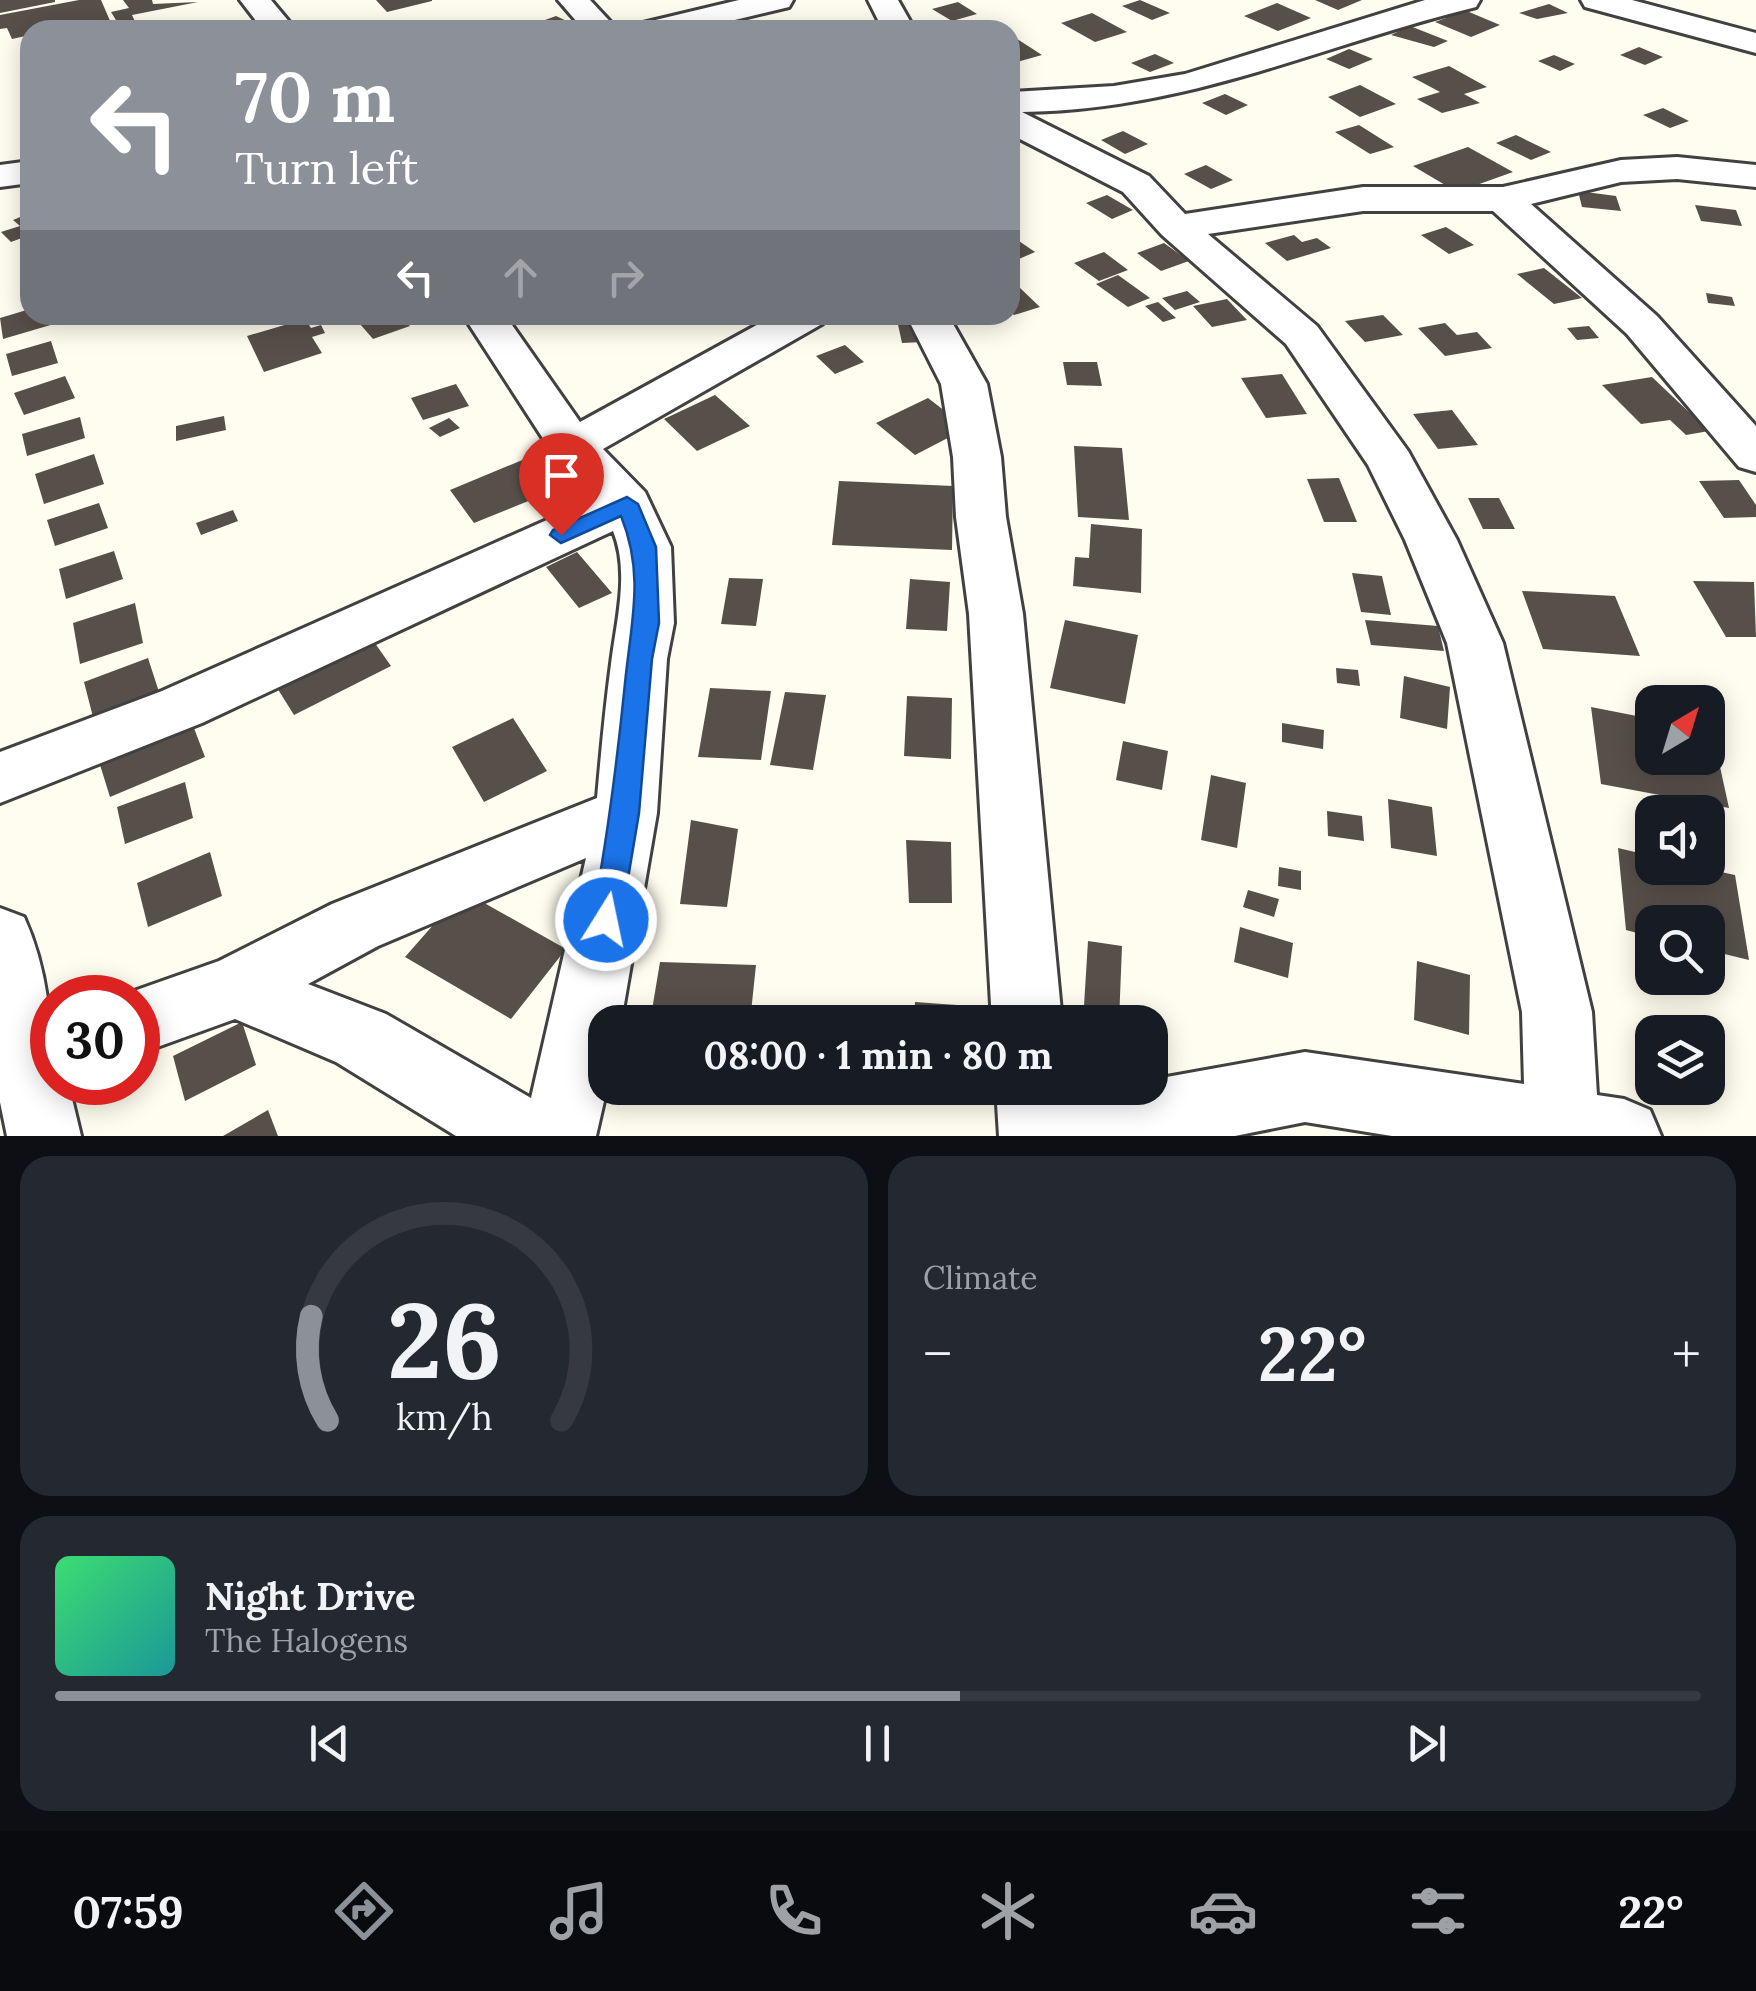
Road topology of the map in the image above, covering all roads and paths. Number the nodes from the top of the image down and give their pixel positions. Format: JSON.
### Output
{"nodes":[{"id":1,"x":254,"y":0,"type":"edge"},
{"id":2,"x":573,"y":0,"type":"edge"},
{"id":3,"x":778,"y":0,"type":"edge"},
{"id":4,"x":1465,"y":0,"type":"edge"},
{"id":5,"x":1596,"y":0,"type":"edge"},
{"id":6,"x":271,"y":20,"type":"edge"},
{"id":7,"x":592,"y":20,"type":"edge"},
{"id":8,"x":695,"y":20,"type":"edge"},
{"id":9,"x":1756,"y":43,"type":"edge"},
{"id":10,"x":1020,"y":101,"type":"edge"},
{"id":11,"x":1020,"y":125,"type":"edge"},
{"id":12,"x":1756,"y":176,"type":"edge"},
{"id":13,"x":1503,"y":200,"type":"junction"},
{"id":14,"x":1176,"y":227,"type":"junction"},
{"id":15,"x":491,"y":325,"type":"edge"},
{"id":16,"x":789,"y":325,"type":"edge"},
{"id":17,"x":933,"y":325,"type":"edge"},
{"id":18,"x":572,"y":446,"type":"junction"},
{"id":19,"x":1756,"y":456,"type":"edge"},
{"id":20,"x":627,"y":504,"type":"junction"},
{"id":21,"x":0,"y":778,"type":"edge"},
{"id":22,"x":626,"y":813,"type":"junction"},
{"id":23,"x":0,"y":938,"type":"edge"},
{"id":24,"x":236,"y":987,"type":"junction"},
{"id":25,"x":1027,"y":1005,"type":"edge"},
{"id":26,"x":160,"y":1013,"type":"edge"},
{"id":27,"x":30,"y":1083,"type":"edge"},
{"id":28,"x":1033,"y":1105,"type":"edge"},
{"id":29,"x":1593,"y":1130,"type":"edge"},
{"id":30,"x":524,"y":1136,"type":"edge"},
{"id":31,"x":560,"y":1136,"type":"edge"},
{"id":32,"x":1036,"y":1136,"type":"edge"},
{"id":33,"x":1048,"y":1136,"type":"edge"}],
"edges":[{"from":1,"to":6,"type":"street"},
{"from":2,"to":7,"type":"street"},
{"from":3,"to":8,"type":"street"},
{"from":4,"to":10,"type":"street"},
{"from":5,"to":9,"type":"street"},
{"from":11,"to":14,"type":"street"},
{"from":12,"to":13,"type":"street"},
{"from":13,"to":14,"type":"street"},
{"from":13,"to":19,"type":"street"},
{"from":14,"to":29,"type":"street"},
{"from":15,"to":18,"type":"street"},
{"from":16,"to":18,"type":"street"},
{"from":17,"to":25,"type":"street"},
{"from":18,"to":20,"type":"street"},
{"from":20,"to":21,"type":"street"},
{"from":20,"to":22,"type":"street"},
{"from":22,"to":24,"type":"street"},
{"from":22,"to":31,"type":"street"},
{"from":23,"to":27,"type":"street"},
{"from":24,"to":26,"type":"street"},
{"from":24,"to":30,"type":"street"},
{"from":28,"to":32,"type":"street"},
{"from":29,"to":33,"type":"street"}]}
